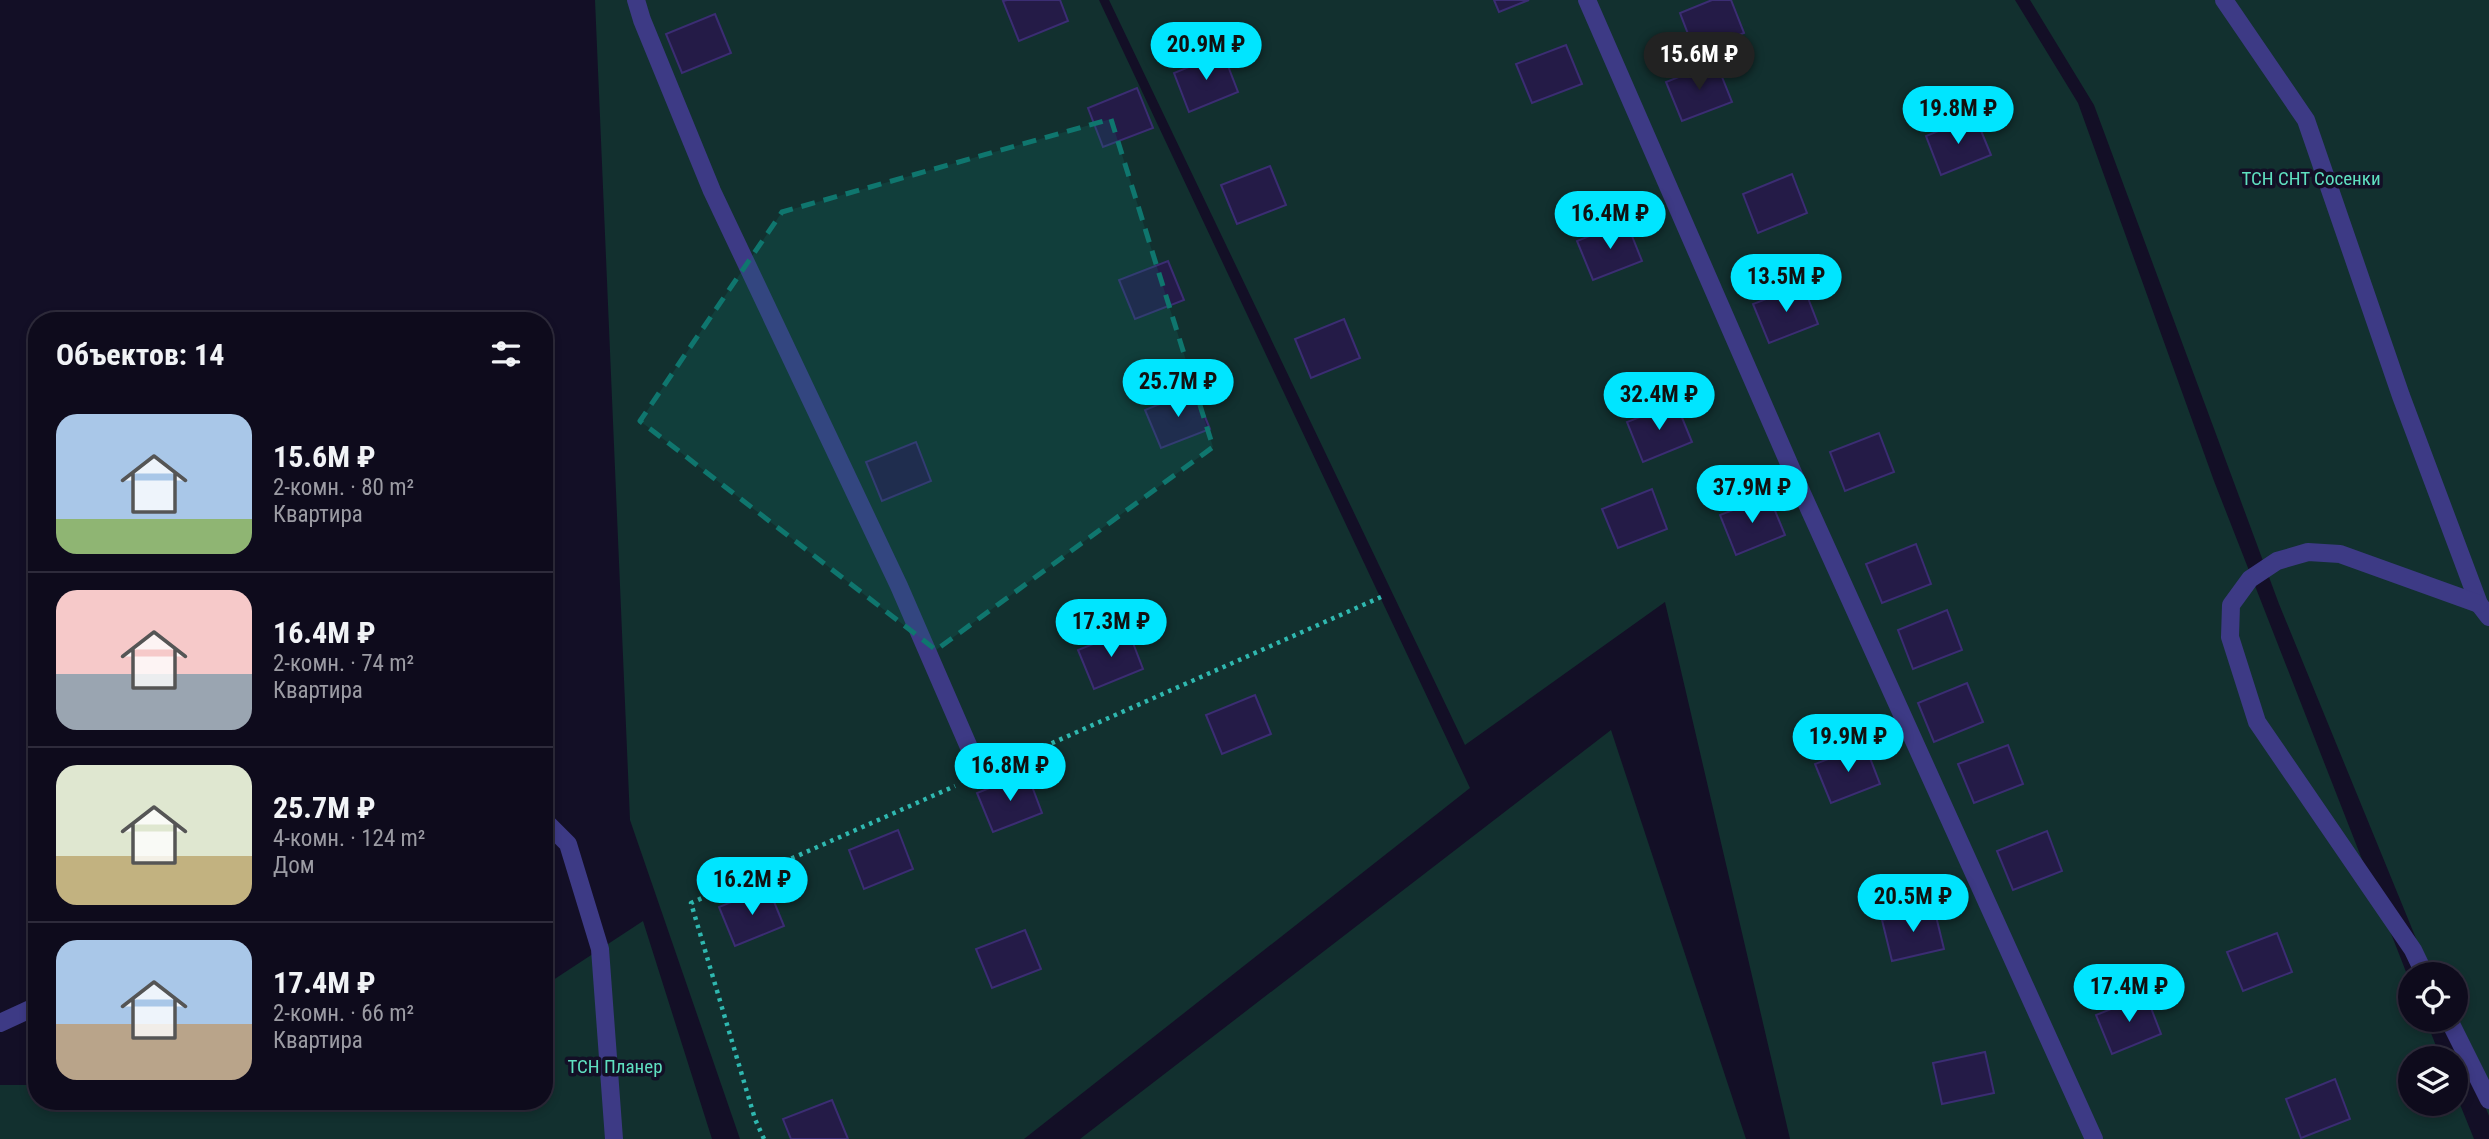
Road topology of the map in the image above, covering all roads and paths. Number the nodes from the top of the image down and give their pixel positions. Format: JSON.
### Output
{"nodes":[{"id":1,"x":636,"y":0,"type":"edge"},
{"id":2,"x":1587,"y":0,"type":"edge"},
{"id":3,"x":2224,"y":0,"type":"edge"},
{"id":4,"x":1381,"y":597,"type":"dead end"},
{"id":5,"x":2484,"y":611,"type":"edge"},
{"id":6,"x":981,"y":775,"type":"junction"},
{"id":7,"x":553,"y":829,"type":"edge"},
{"id":8,"x":2419,"y":962,"type":"edge"},
{"id":9,"x":28,"y":1010,"type":"edge"},
{"id":10,"x":0,"y":1023,"type":"edge"},
{"id":11,"x":2455,"y":1032,"type":"edge"},
{"id":12,"x":2489,"y":1100,"type":"edge"},
{"id":13,"x":614,"y":1139,"type":"edge"},
{"id":14,"x":764,"y":1139,"type":"edge"},
{"id":15,"x":2094,"y":1139,"type":"edge"}],
"edges":[{"from":1,"to":6,"type":"lane"},
{"from":2,"to":15,"type":"lane"},
{"from":3,"to":5,"type":"lane"},
{"from":4,"to":6,"type":"path"},
{"from":5,"to":8,"type":"lane"},
{"from":6,"to":14,"type":"path"},
{"from":7,"to":13,"type":"lane"},
{"from":9,"to":10,"type":"lane"},
{"from":11,"to":12,"type":"lane"}]}
